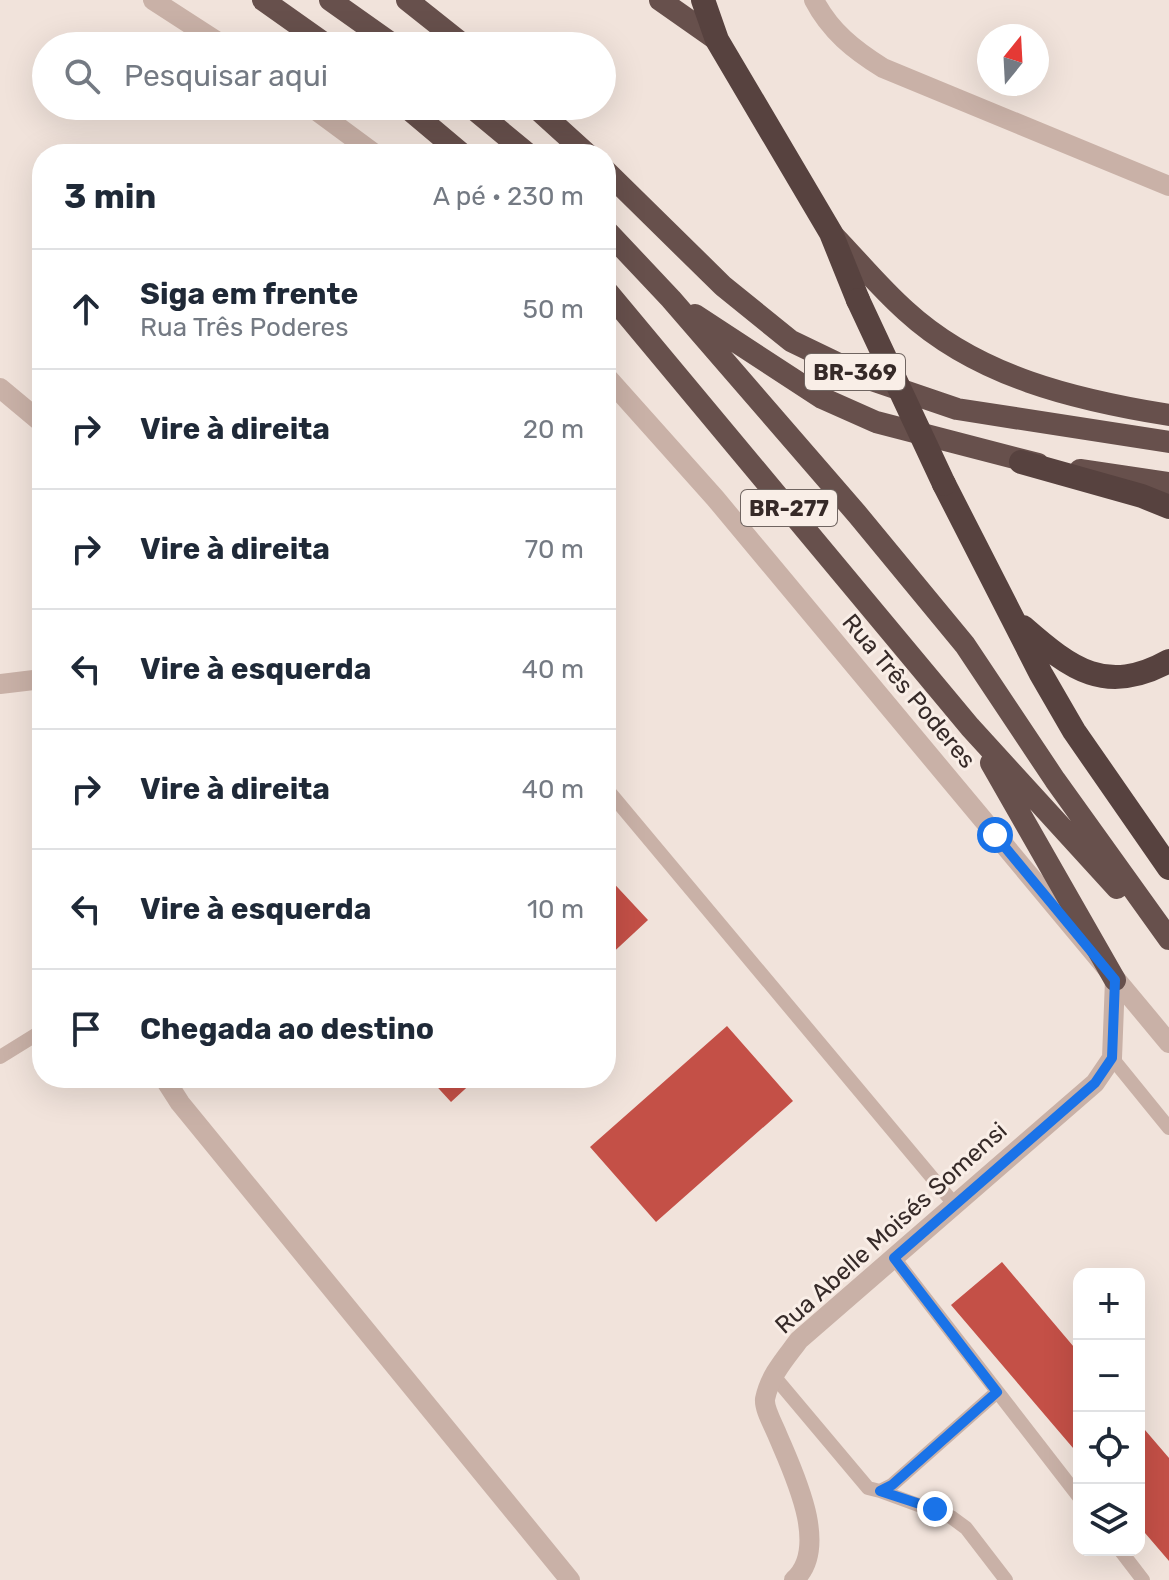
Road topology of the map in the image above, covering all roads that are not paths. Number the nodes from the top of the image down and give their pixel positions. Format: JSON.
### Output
{"nodes":[{"id":1,"x":153,"y":0,"type":"edge"},
{"id":2,"x":263,"y":0,"type":"edge"},
{"id":3,"x":330,"y":0,"type":"edge"},
{"id":4,"x":407,"y":0,"type":"edge"},
{"id":5,"x":660,"y":0,"type":"edge"},
{"id":6,"x":677,"y":0,"type":"edge"},
{"id":7,"x":703,"y":0,"type":"edge"},
{"id":8,"x":814,"y":0,"type":"edge"},
{"id":9,"x":202,"y":32,"type":"edge"},
{"id":10,"x":308,"y":32,"type":"edge"},
{"id":11,"x":375,"y":32,"type":"edge"},
{"id":12,"x":447,"y":32,"type":"edge"},
{"id":13,"x":717,"y":40,"type":"junction"},
{"id":14,"x":329,"y":120,"type":"edge"},
{"id":15,"x":422,"y":120,"type":"edge"},
{"id":16,"x":487,"y":120,"type":"edge"},
{"id":17,"x":549,"y":120,"type":"edge"},
{"id":18,"x":361,"y":144,"type":"edge"},
{"id":19,"x":450,"y":144,"type":"edge"},
{"id":20,"x":516,"y":144,"type":"edge"},
{"id":21,"x":576,"y":144,"type":"edge"},
{"id":22,"x":616,"y":181,"type":"edge"},
{"id":23,"x":1169,"y":186,"type":"edge"},
{"id":24,"x":831,"y":233,"type":"junction"},
{"id":25,"x":616,"y":241,"type":"edge"},
{"id":26,"x":671,"y":299,"type":"junction"},
{"id":27,"x":616,"y":302,"type":"edge"},
{"id":28,"x":616,"y":387,"type":"edge"},
{"id":29,"x":0,"y":388,"type":"edge"},
{"id":30,"x":32,"y":415,"type":"edge"},
{"id":31,"x":1169,"y":415,"type":"edge"},
{"id":32,"x":1169,"y":442,"type":"edge"},
{"id":33,"x":1021,"y":462,"type":"junction"},
{"id":34,"x":1169,"y":483,"type":"edge"},
{"id":35,"x":1169,"y":507,"type":"edge"},
{"id":36,"x":1015,"y":619,"type":"junction"},
{"id":37,"x":1169,"y":661,"type":"edge"},
{"id":38,"x":32,"y":680,"type":"edge"},
{"id":39,"x":0,"y":684,"type":"edge"},
{"id":40,"x":970,"y":727,"type":"junction"},
{"id":41,"x":616,"y":800,"type":"edge"},
{"id":42,"x":1169,"y":868,"type":"edge"},
{"id":43,"x":1169,"y":941,"type":"edge"},
{"id":44,"x":1115,"y":980,"type":"junction"},
{"id":45,"x":32,"y":1037,"type":"edge"},
{"id":46,"x":1169,"y":1043,"type":"edge"},
{"id":47,"x":0,"y":1057,"type":"edge"},
{"id":48,"x":1112,"y":1058,"type":"junction"},
{"id":49,"x":171,"y":1088,"type":"edge"},
{"id":50,"x":1169,"y":1128,"type":"edge"},
{"id":51,"x":955,"y":1205,"type":"junction"},
{"id":52,"x":894,"y":1258,"type":"junction"},
{"id":53,"x":773,"y":1375,"type":"junction"},
{"id":54,"x":997,"y":1392,"type":"junction"},
{"id":55,"x":1073,"y":1489,"type":"edge"},
{"id":56,"x":880,"y":1491,"type":"junction"},
{"id":57,"x":1125,"y":1556,"type":"edge"},
{"id":58,"x":570,"y":1580,"type":"edge"},
{"id":59,"x":794,"y":1580,"type":"edge"},
{"id":60,"x":1006,"y":1580,"type":"edge"},
{"id":61,"x":1143,"y":1580,"type":"edge"}],
"edges":[{"from":1,"to":9,"type":"street"},
{"from":2,"to":10,"type":"highway"},
{"from":3,"to":11,"type":"highway"},
{"from":4,"to":12,"type":"highway"},
{"from":5,"to":13,"type":"highway"},
{"from":6,"to":13,"type":"highway"},
{"from":7,"to":13,"type":"highway"},
{"from":8,"to":23,"type":"street"},
{"from":13,"to":24,"type":"highway"},
{"from":14,"to":18,"type":"street"},
{"from":15,"to":19,"type":"highway"},
{"from":16,"to":20,"type":"highway"},
{"from":17,"to":21,"type":"highway"},
{"from":22,"to":32,"type":"highway","number":"BR-369"},
{"from":24,"to":31,"type":"highway","number":"BR-369"},
{"from":24,"to":36,"type":"highway","bridge":true},
{"from":25,"to":26,"type":"highway"},
{"from":26,"to":33,"type":"highway","number":"BR-369"},
{"from":26,"to":43,"type":"highway"},
{"from":27,"to":40,"type":"highway","number":"BR-277"},
{"from":28,"to":44,"type":"street","name":"Rua Três Poderes"},
{"from":29,"to":30,"type":"street"},
{"from":33,"to":34,"type":"highway","number":"BR-369"},
{"from":33,"to":35,"type":"highway"},
{"from":36,"to":37,"type":"highway"},
{"from":36,"to":42,"type":"highway"},
{"from":38,"to":39,"type":"street"},
{"from":40,"to":43,"type":"highway","number":"BR-277"},
{"from":40,"to":44,"type":"highway"},
{"from":41,"to":51,"type":"lane"},
{"from":44,"to":46,"type":"street","name":"Rua Três Poderes"},
{"from":44,"to":48,"type":"street"},
{"from":45,"to":47,"type":"lane"},
{"from":48,"to":50,"type":"lane"},
{"from":48,"to":51,"type":"street","name":"Rua Abelle Moisés Somensi"},
{"from":49,"to":58,"type":"street"},
{"from":51,"to":52,"type":"street","name":"Rua Abelle Moisés Somensi"},
{"from":52,"to":53,"type":"street","name":"Rua Abelle Moisés Somensi"},
{"from":52,"to":54,"type":"lane"},
{"from":53,"to":56,"type":"lane"},
{"from":53,"to":59,"type":"street","name":"Rua Abelle Moisés Somensi"},
{"from":54,"to":55,"type":"lane"},
{"from":54,"to":56,"type":"lane"},
{"from":56,"to":60,"type":"lane"},
{"from":57,"to":61,"type":"lane"}]}
